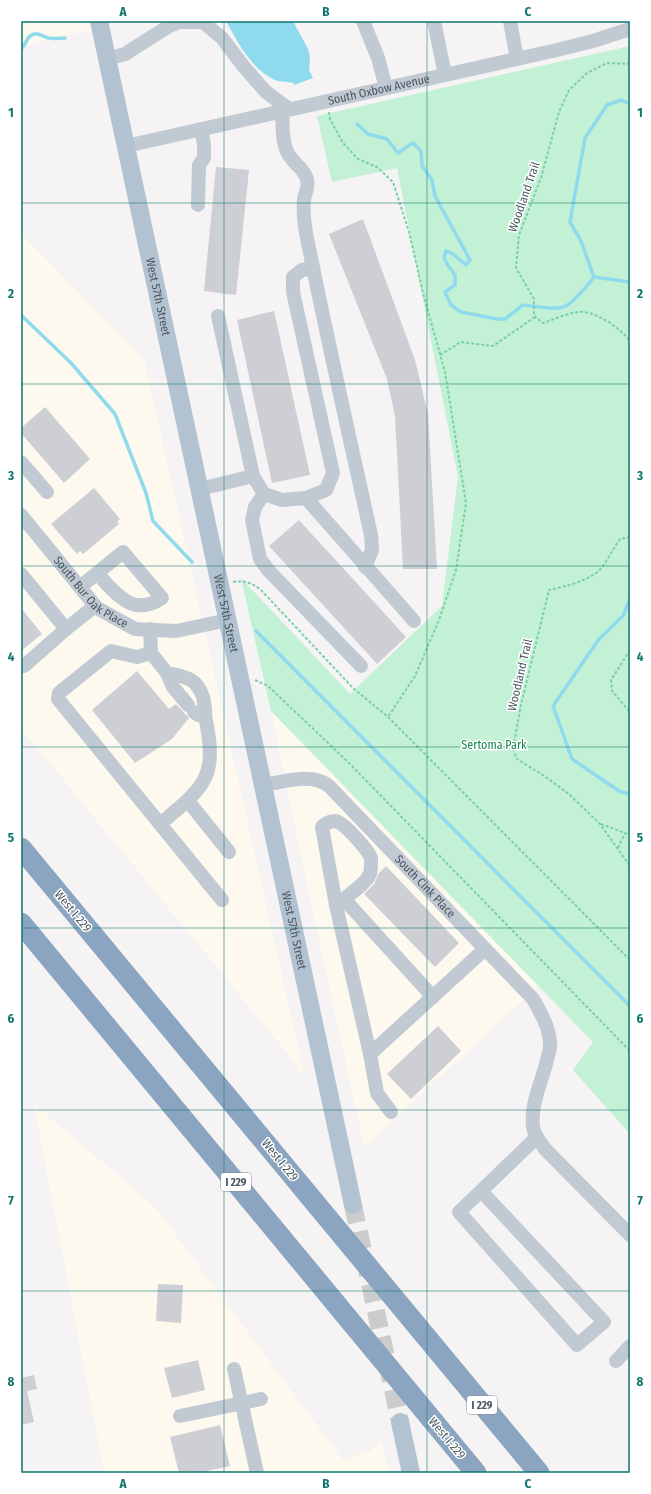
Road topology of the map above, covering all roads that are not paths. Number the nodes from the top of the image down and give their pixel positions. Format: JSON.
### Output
{"nodes":[{"id":1,"x":99,"y":21,"type":"edge"},
{"id":2,"x":363,"y":21,"type":"edge"},
{"id":3,"x":434,"y":21,"type":"edge"},
{"id":4,"x":510,"y":21,"type":"edge"},
{"id":5,"x":630,"y":29,"type":"edge"},
{"id":6,"x":107,"y":59,"type":"junction"},
{"id":7,"x":517,"y":59,"type":"junction"},
{"id":8,"x":444,"y":75,"type":"junction"},
{"id":9,"x":386,"y":88,"type":"junction"},
{"id":10,"x":285,"y":110,"type":"junction"},
{"id":11,"x":201,"y":129,"type":"junction"},
{"id":12,"x":126,"y":146,"type":"junction"},
{"id":13,"x":198,"y":206,"type":"dead end"},
{"id":14,"x":313,"y":268,"type":"junction"},
{"id":15,"x":218,"y":316,"type":"dead end"},
{"id":16,"x":21,"y":462,"type":"edge"},
{"id":17,"x":253,"y":476,"type":"junction"},
{"id":18,"x":200,"y":489,"type":"junction"},
{"id":19,"x":47,"y":492,"type":"dead end"},
{"id":20,"x":264,"y":494,"type":"junction"},
{"id":21,"x":306,"y":498,"type":"junction"},
{"id":22,"x":22,"y":519,"type":"edge"},
{"id":23,"x":365,"y":567,"type":"junction"},
{"id":24,"x":97,"y":573,"type":"dead end"},
{"id":25,"x":21,"y":574,"type":"edge"},
{"id":26,"x":80,"y":587,"type":"junction"},
{"id":27,"x":95,"y":606,"type":"junction"},
{"id":28,"x":228,"y":620,"type":"junction"},
{"id":29,"x":414,"y":621,"type":"dead end"},
{"id":30,"x":66,"y":629,"type":"junction"},
{"id":31,"x":150,"y":629,"type":"junction"},
{"id":32,"x":151,"y":653,"type":"junction"},
{"id":33,"x":23,"y":666,"type":"edge"},
{"id":34,"x":361,"y":666,"type":"dead end"},
{"id":35,"x":167,"y":673,"type":"junction"},
{"id":36,"x":195,"y":711,"type":"junction"},
{"id":37,"x":263,"y":785,"type":"junction"},
{"id":38,"x":188,"y":801,"type":"junction"},
{"id":39,"x":160,"y":824,"type":"junction"},
{"id":40,"x":21,"y":848,"type":"edge"},
{"id":41,"x":229,"y":852,"type":"dead end"},
{"id":42,"x":222,"y":900,"type":"dead end"},
{"id":43,"x":340,"y":902,"type":"junction"},
{"id":44,"x":21,"y":923,"type":"edge"},
{"id":45,"x":485,"y":949,"type":"junction"},
{"id":46,"x":433,"y":997,"type":"junction"},
{"id":47,"x":370,"y":1054,"type":"junction"},
{"id":48,"x":391,"y":1112,"type":"dead end"},
{"id":49,"x":536,"y":1137,"type":"junction"},
{"id":50,"x":481,"y":1191,"type":"junction"},
{"id":51,"x":353,"y":1205,"type":"tunnel mouth"},
{"id":52,"x":630,"y":1235,"type":"edge"},
{"id":53,"x":630,"y":1346,"type":"edge"},
{"id":54,"x":616,"y":1361,"type":"dead end"},
{"id":55,"x":234,"y":1369,"type":"dead end"},
{"id":56,"x":261,"y":1399,"type":"dead end"},
{"id":57,"x":242,"y":1403,"type":"junction"},
{"id":58,"x":180,"y":1416,"type":"dead end"},
{"id":59,"x":400,"y":1422,"type":"tunnel mouth"},
{"id":60,"x":257,"y":1473,"type":"edge"},
{"id":61,"x":411,"y":1473,"type":"edge"},
{"id":62,"x":476,"y":1473,"type":"edge"},
{"id":63,"x":539,"y":1473,"type":"edge"}],
"edges":[{"from":1,"to":6,"type":"main road","name":"West 57th Street"},
{"from":2,"to":9,"type":"street"},
{"from":3,"to":8,"type":"street"},
{"from":4,"to":7,"type":"street"},
{"from":5,"to":7,"type":"street","name":"South Oxbow Avenue"},
{"from":6,"to":10,"type":"street"},
{"from":6,"to":12,"type":"main road","name":"West 57th Street"},
{"from":7,"to":8,"type":"street","name":"South Oxbow Avenue"},
{"from":8,"to":9,"type":"street","name":"South Oxbow Avenue"},
{"from":9,"to":10,"type":"street","name":"South Oxbow Avenue"},
{"from":10,"to":11,"type":"street","name":"South Oxbow Avenue"},
{"from":10,"to":14,"type":"street"},
{"from":11,"to":12,"type":"street","name":"South Oxbow Avenue"},
{"from":11,"to":13,"type":"street"},
{"from":12,"to":18,"type":"main road","name":"West 57th Street"},
{"from":14,"to":21,"type":"street"},
{"from":14,"to":23,"type":"street"},
{"from":15,"to":17,"type":"street"},
{"from":16,"to":19,"type":"street"},
{"from":17,"to":18,"type":"street"},
{"from":17,"to":20,"type":"street"},
{"from":18,"to":28,"type":"main road","name":"West 57th Street"},
{"from":20,"to":21,"type":"street"},
{"from":20,"to":34,"type":"street"},
{"from":21,"to":23,"type":"street"},
{"from":22,"to":26,"type":"street","name":"South Bur Oak Place"},
{"from":23,"to":29,"type":"street"},
{"from":24,"to":26,"type":"street"},
{"from":25,"to":30,"type":"street"},
{"from":26,"to":27,"type":"street","name":"South Bur Oak Place"},
{"from":27,"to":30,"type":"street"},
{"from":27,"to":31,"type":"street","name":"South Bur Oak Place"},
{"from":28,"to":31,"type":"street","name":"South Bur Oak Place"},
{"from":28,"to":37,"type":"main road","name":"West 57th Street"},
{"from":30,"to":33,"type":"street"},
{"from":31,"to":32,"type":"street"},
{"from":32,"to":35,"type":"street"},
{"from":32,"to":39,"type":"street"},
{"from":35,"to":36,"type":"street"},
{"from":35,"to":36,"type":"street"},
{"from":36,"to":38,"type":"street"},
{"from":37,"to":45,"type":"street","name":"South Cink Place"},
{"from":37,"to":51,"type":"main road","name":"West 57th Street"},
{"from":38,"to":39,"type":"street"},
{"from":38,"to":41,"type":"street"},
{"from":39,"to":42,"type":"street"},
{"from":40,"to":63,"type":"highway","name":"West I-229","number":"I 229"},
{"from":43,"to":43,"type":"street"},
{"from":43,"to":46,"type":"street"},
{"from":43,"to":47,"type":"street"},
{"from":44,"to":62,"type":"highway","name":"West I-229","number":"I 229"},
{"from":45,"to":46,"type":"street"},
{"from":45,"to":49,"type":"street","name":"South Cink Place"},
{"from":46,"to":47,"type":"street"},
{"from":47,"to":48,"type":"street"},
{"from":49,"to":50,"type":"street"},
{"from":49,"to":52,"type":"street"},
{"from":50,"to":50,"type":"street"},
{"from":53,"to":54,"type":"street"},
{"from":55,"to":57,"type":"street"},
{"from":56,"to":57,"type":"street"},
{"from":57,"to":58,"type":"street"},
{"from":57,"to":60,"type":"street"},
{"from":59,"to":61,"type":"main road"}]}
